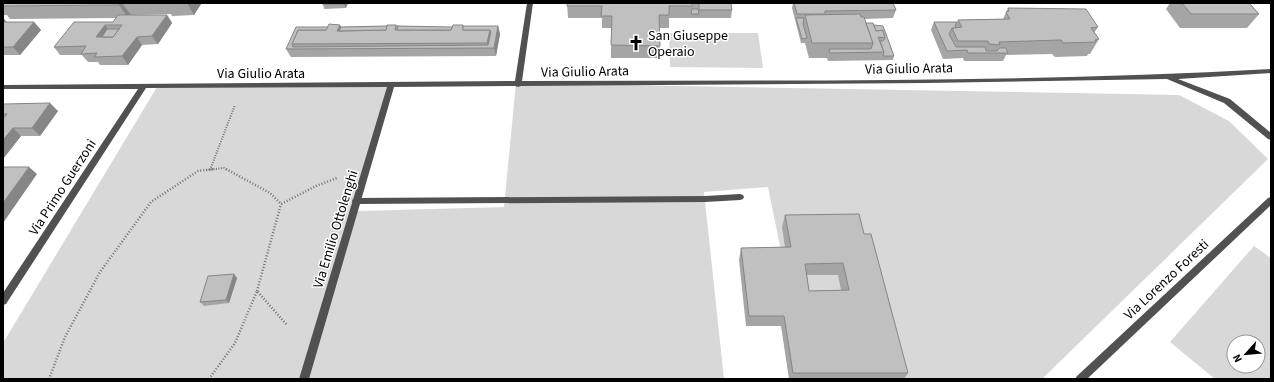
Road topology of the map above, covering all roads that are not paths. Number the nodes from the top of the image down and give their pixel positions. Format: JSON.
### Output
{"nodes":[{"id":1,"x":530,"y":3,"type":"edge"},
{"id":2,"x":1271,"y":71,"type":"edge"},
{"id":3,"x":1167,"y":78,"type":"junction"},
{"id":4,"x":518,"y":85,"type":"junction"},
{"id":5,"x":391,"y":86,"type":"junction"},
{"id":6,"x":3,"y":87,"type":"edge"},
{"id":7,"x":143,"y":87,"type":"junction"},
{"id":8,"x":1271,"y":137,"type":"edge"},
{"id":9,"x":740,"y":197,"type":"dead end"},
{"id":10,"x":356,"y":200,"type":"junction"},
{"id":11,"x":1271,"y":200,"type":"edge"},
{"id":12,"x":3,"y":301,"type":"edge"},
{"id":13,"x":304,"y":379,"type":"edge"},
{"id":14,"x":1080,"y":379,"type":"edge"}],
"edges":[{"from":1,"to":4,"type":"street"},
{"from":2,"to":3,"type":"street","name":"Via Giulio Arata"},
{"from":3,"to":4,"type":"street","name":"Via Giulio Arata"},
{"from":3,"to":8,"type":"street","name":"Via Giulio Arata"},
{"from":4,"to":5,"type":"street","name":"Via Giulio Arata"},
{"from":5,"to":7,"type":"street","name":"Via Giulio Arata"},
{"from":5,"to":10,"type":"street","name":"Via Emilio Ottolenghi"},
{"from":6,"to":7,"type":"street","name":"Via Giulio Arata"},
{"from":7,"to":12,"type":"street","name":"Via Primo Guerzoni"},
{"from":9,"to":10,"type":"street"},
{"from":10,"to":13,"type":"street","name":"Via Emilio Ottolenghi"},
{"from":11,"to":14,"type":"street","name":"Via Lorenzo Foresti"}]}
